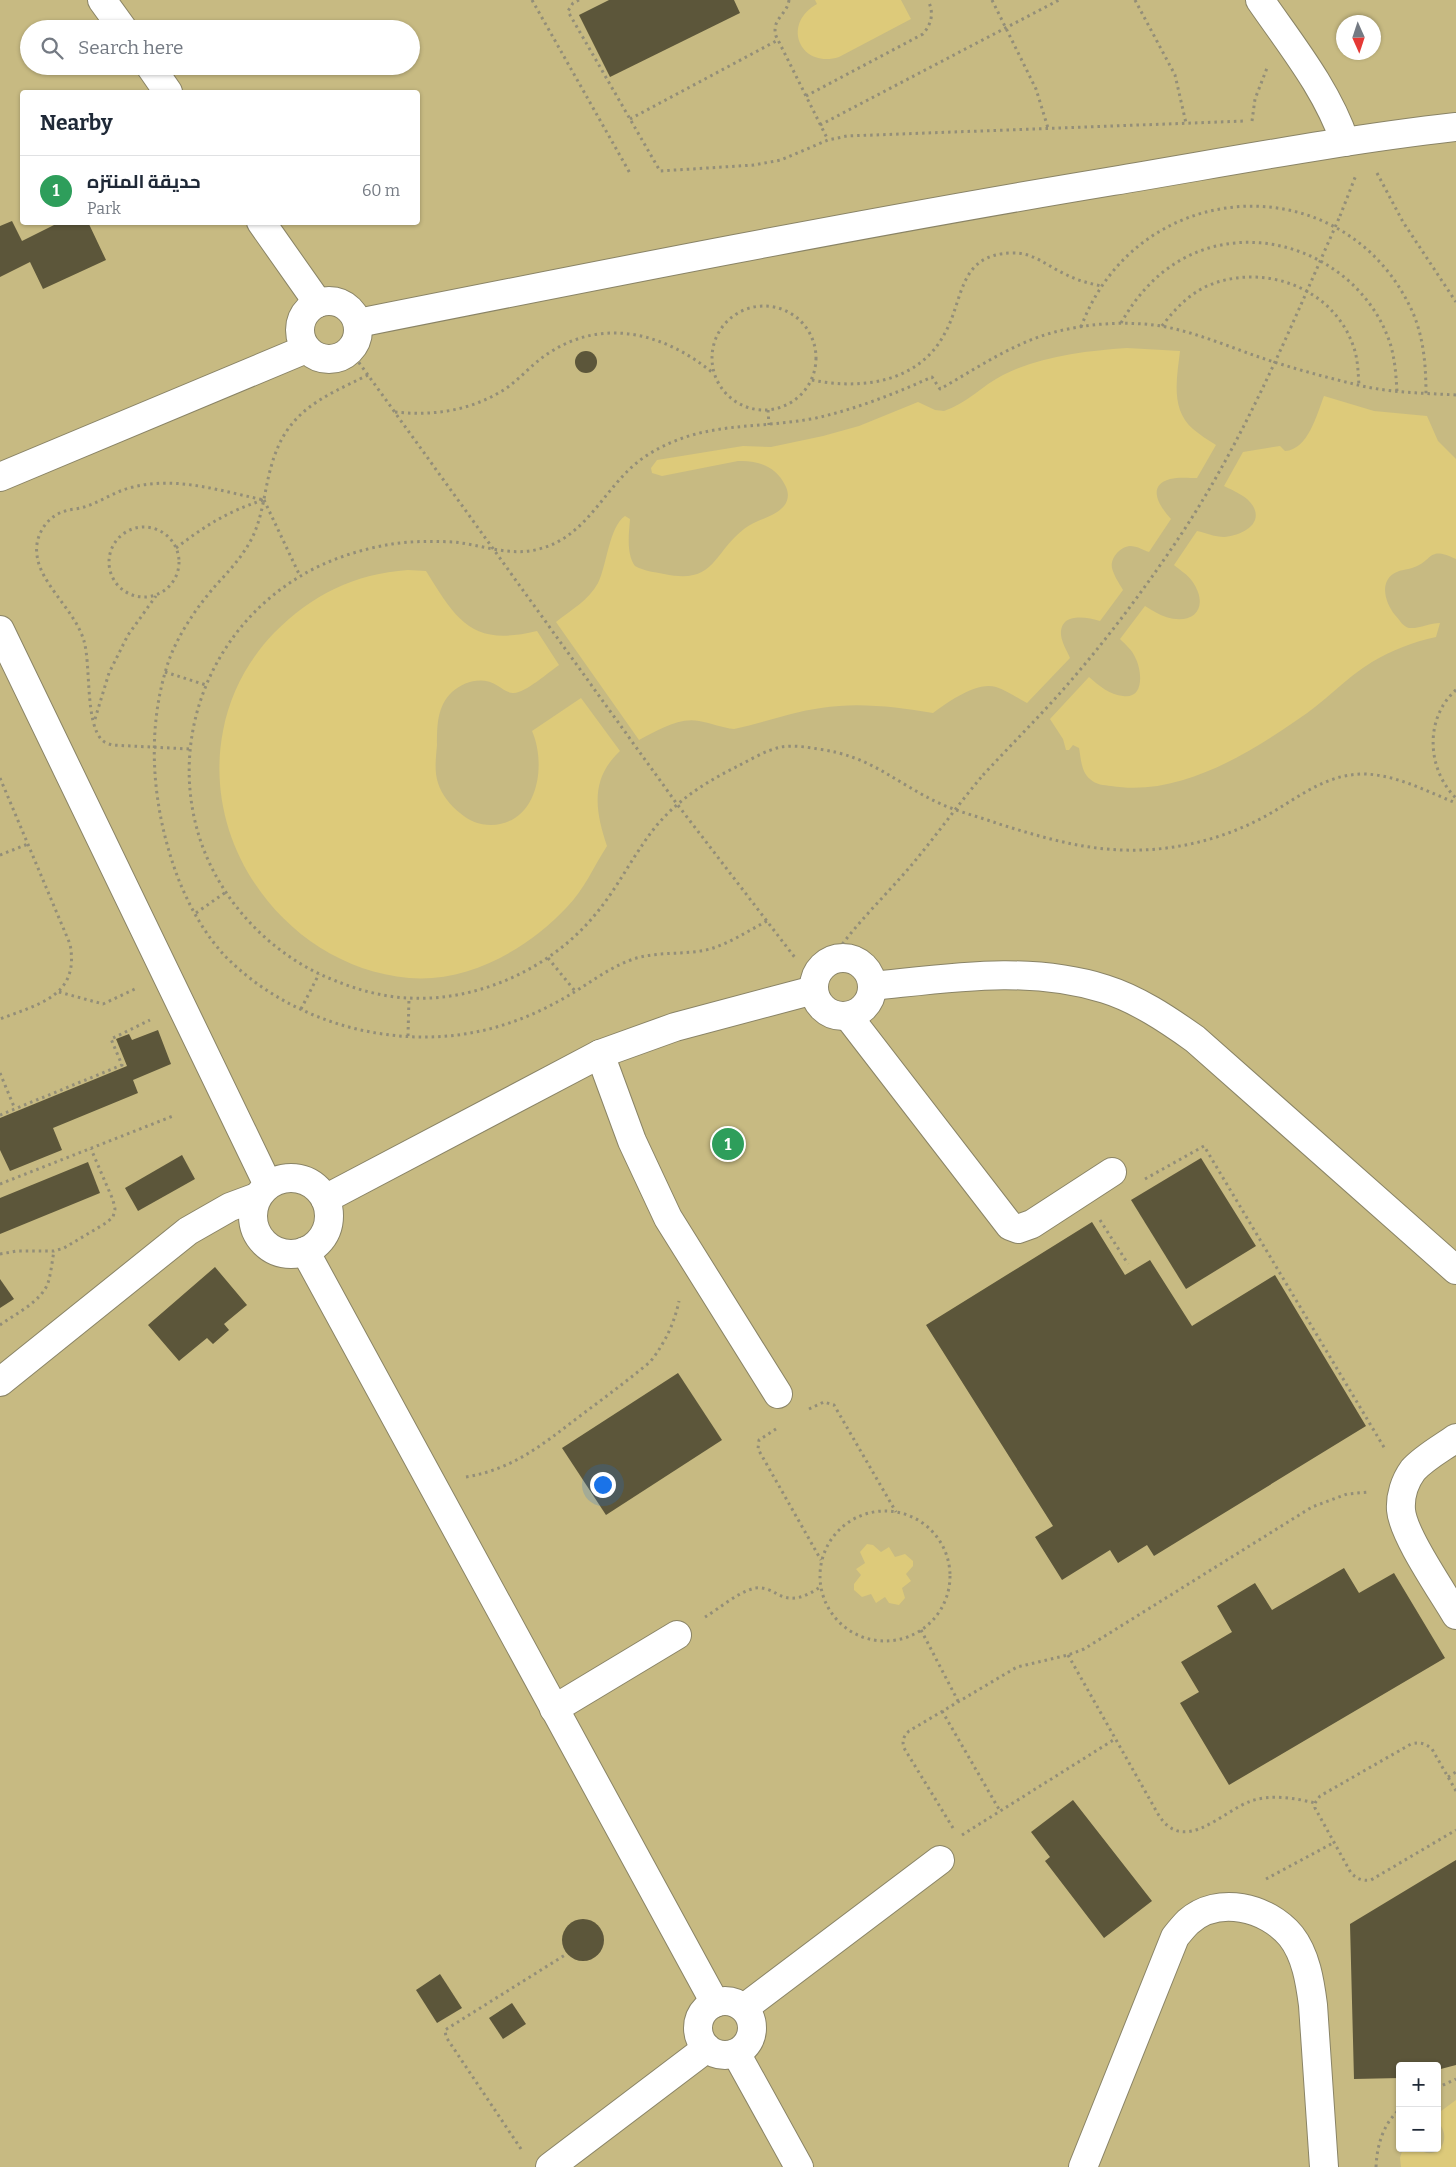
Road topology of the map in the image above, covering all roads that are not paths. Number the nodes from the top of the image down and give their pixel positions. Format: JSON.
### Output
{"nodes":[{"id":1,"x":102,"y":0,"type":"edge"},
{"id":2,"x":1260,"y":0,"type":"edge"},
{"id":3,"x":116,"y":20,"type":"edge"},
{"id":4,"x":156,"y":75,"type":"edge"},
{"id":5,"x":167,"y":90,"type":"edge"},
{"id":6,"x":1456,"y":128,"type":"edge"},
{"id":7,"x":1355,"y":140,"type":"junction"},
{"id":8,"x":263,"y":225,"type":"edge"},
{"id":9,"x":318,"y":303,"type":"junction"},
{"id":10,"x":358,"y":323,"type":"junction"},
{"id":11,"x":306,"y":349,"type":"junction"},
{"id":12,"x":0,"y":477,"type":"edge"},
{"id":13,"x":0,"y":630,"type":"edge"},
{"id":14,"x":873,"y":986,"type":"junction"},
{"id":15,"x":814,"y":987,"type":"junction"},
{"id":16,"x":848,"y":1016,"type":"junction"},
{"id":17,"x":600,"y":1054,"type":"junction"},
{"id":18,"x":1112,"y":1172,"type":"dead end"},
{"id":19,"x":263,"y":1191,"type":"junction"},
{"id":20,"x":326,"y":1199,"type":"junction"},
{"id":21,"x":306,"y":1251,"type":"junction"},
{"id":22,"x":1456,"y":1270,"type":"edge"},
{"id":23,"x":0,"y":1382,"type":"edge"},
{"id":24,"x":778,"y":1394,"type":"dead end"},
{"id":25,"x":1456,"y":1438,"type":"edge"},
{"id":26,"x":1456,"y":1615,"type":"edge"},
{"id":27,"x":677,"y":1635,"type":"road end"},
{"id":28,"x":554,"y":1709,"type":"junction"},
{"id":29,"x":940,"y":1860,"type":"road end"},
{"id":30,"x":714,"y":2003,"type":"junction"},
{"id":31,"x":744,"y":2008,"type":"junction"},
{"id":32,"x":707,"y":2048,"type":"junction"},
{"id":33,"x":736,"y":2053,"type":"junction"},
{"id":34,"x":550,"y":2167,"type":"edge"},
{"id":35,"x":799,"y":2167,"type":"edge"},
{"id":36,"x":1083,"y":2167,"type":"edge"},
{"id":37,"x":1324,"y":2167,"type":"edge"}],
"edges":[{"from":1,"to":3,"type":"lane"},
{"from":2,"to":7,"type":"lane"},
{"from":4,"to":5,"type":"lane"},
{"from":6,"to":7,"type":"lane"},
{"from":7,"to":10,"type":"lane"},
{"from":8,"to":9,"type":"lane"},
{"from":9,"to":10,"type":"lane"},
{"from":9,"to":11,"type":"lane"},
{"from":10,"to":11,"type":"lane"},
{"from":11,"to":12,"type":"lane"},
{"from":13,"to":19,"type":"lane"},
{"from":14,"to":15,"type":"lane"},
{"from":14,"to":16,"type":"lane"},
{"from":14,"to":22,"type":"lane"},
{"from":15,"to":16,"type":"lane"},
{"from":15,"to":17,"type":"lane"},
{"from":16,"to":18,"type":"lane"},
{"from":17,"to":20,"type":"lane"},
{"from":17,"to":24,"type":"lane"},
{"from":19,"to":20,"type":"lane"},
{"from":19,"to":21,"type":"lane"},
{"from":19,"to":23,"type":"lane"},
{"from":20,"to":21,"type":"lane"},
{"from":21,"to":28,"type":"lane"},
{"from":25,"to":26,"type":"lane"},
{"from":27,"to":28,"type":"lane"},
{"from":28,"to":30,"type":"lane"},
{"from":29,"to":31,"type":"lane"},
{"from":30,"to":31,"type":"lane"},
{"from":30,"to":32,"type":"lane"},
{"from":31,"to":33,"type":"lane"},
{"from":32,"to":33,"type":"lane"},
{"from":32,"to":34,"type":"lane"},
{"from":33,"to":35,"type":"lane"},
{"from":36,"to":37,"type":"lane"}]}
